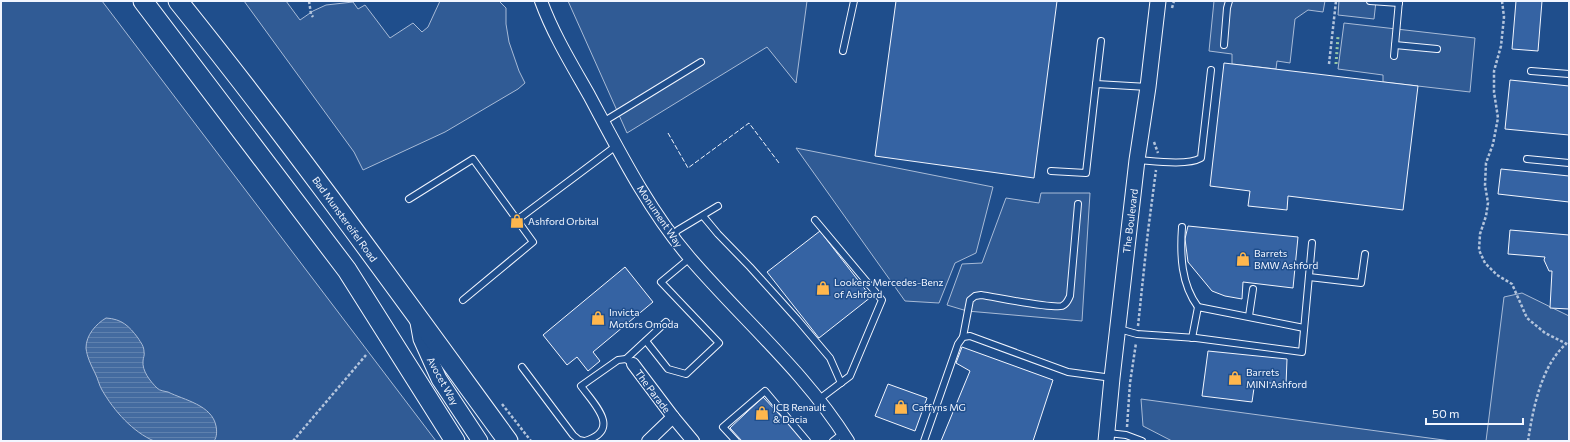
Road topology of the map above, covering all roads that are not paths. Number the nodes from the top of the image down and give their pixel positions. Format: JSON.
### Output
{"nodes":[{"id":1,"x":143,"y":1,"type":"edge"},
{"id":2,"x":178,"y":1,"type":"edge"},
{"id":3,"x":541,"y":1,"type":"edge"},
{"id":4,"x":854,"y":1,"type":"edge"},
{"id":5,"x":1158,"y":1,"type":"edge"},
{"id":6,"x":1229,"y":1,"type":"edge"},
{"id":7,"x":1370,"y":1,"type":"edge"},
{"id":8,"x":1399,"y":2,"type":"edge"},
{"id":9,"x":1101,"y":41,"type":"dead end"},
{"id":10,"x":1224,"y":45,"type":"dead end"},
{"id":11,"x":1395,"y":45,"type":"junction"},
{"id":12,"x":1437,"y":49,"type":"dead end"},
{"id":13,"x":843,"y":51,"type":"dead end"},
{"id":14,"x":1394,"y":56,"type":"dead end"},
{"id":15,"x":701,"y":62,"type":"dead end"},
{"id":16,"x":1211,"y":70,"type":"dead end"},
{"id":17,"x":1531,"y":71,"type":"dead end"},
{"id":18,"x":1569,"y":74,"type":"edge"},
{"id":19,"x":1096,"y":84,"type":"junction"},
{"id":20,"x":1148,"y":87,"type":"junction"},
{"id":21,"x":603,"y":122,"type":"junction"},
{"id":22,"x":616,"y":146,"type":"junction"},
{"id":23,"x":1527,"y":159,"type":"dead end"},
{"id":24,"x":1137,"y":160,"type":"junction"},
{"id":25,"x":1569,"y":163,"type":"edge"},
{"id":26,"x":1051,"y":171,"type":"dead end"},
{"id":27,"x":409,"y":199,"type":"dead end"},
{"id":28,"x":1078,"y":204,"type":"dead end"},
{"id":29,"x":718,"y":206,"type":"dead end"},
{"id":30,"x":703,"y":216,"type":"junction"},
{"id":31,"x":517,"y":220,"type":"junction"},
{"id":32,"x":815,"y":220,"type":"dead end"},
{"id":33,"x":1182,"y":227,"type":"dead end"},
{"id":34,"x":672,"y":236,"type":"junction"},
{"id":35,"x":1312,"y":243,"type":"dead end"},
{"id":36,"x":1365,"y":254,"type":"dead end"},
{"id":37,"x":690,"y":258,"type":"junction"},
{"id":38,"x":1309,"y":277,"type":"junction"},
{"id":39,"x":1253,"y":290,"type":"dead end"},
{"id":40,"x":463,"y":300,"type":"dead end"},
{"id":41,"x":1198,"y":307,"type":"junction"},
{"id":42,"x":417,"y":316,"type":"junction"},
{"id":43,"x":1249,"y":316,"type":"junction"},
{"id":44,"x":666,"y":322,"type":"dead end"},
{"id":45,"x":1304,"y":328,"type":"junction"},
{"id":46,"x":1117,"y":329,"type":"junction"},
{"id":47,"x":963,"y":337,"type":"junction"},
{"id":48,"x":1192,"y":338,"type":"junction"},
{"id":49,"x":646,"y":341,"type":"junction"},
{"id":50,"x":629,"y":362,"type":"junction"},
{"id":51,"x":522,"y":367,"type":"dead end"},
{"id":52,"x":1112,"y":378,"type":"junction"},
{"id":53,"x":841,"y":383,"type":"junction"},
{"id":54,"x":818,"y":400,"type":"junction"},
{"id":55,"x":673,"y":417,"type":"junction"},
{"id":56,"x":845,"y":437,"type":"edge"},
{"id":57,"x":1107,"y":437,"type":"edge"},
{"id":58,"x":455,"y":441,"type":"edge"},
{"id":59,"x":480,"y":441,"type":"edge"},
{"id":60,"x":508,"y":441,"type":"edge"},
{"id":61,"x":585,"y":441,"type":"edge"},
{"id":62,"x":648,"y":441,"type":"edge"},
{"id":63,"x":693,"y":441,"type":"edge"},
{"id":64,"x":736,"y":441,"type":"edge"},
{"id":65,"x":807,"y":441,"type":"edge"},
{"id":66,"x":833,"y":441,"type":"edge"},
{"id":67,"x":924,"y":441,"type":"edge"},
{"id":68,"x":1142,"y":441,"type":"edge"}],
"edges":[{"from":1,"to":58,"type":"highway"},
{"from":2,"to":42,"type":"highway","name":"Bad Munstereifel Road"},
{"from":3,"to":21,"type":"street","name":"Monument Way"},
{"from":4,"to":13,"type":"lane"},
{"from":5,"to":20,"type":"street","name":"The Boulevard"},
{"from":6,"to":10,"type":"lane"},
{"from":7,"to":8,"type":"lane"},
{"from":8,"to":11,"type":"lane"},
{"from":9,"to":19,"type":"lane"},
{"from":11,"to":12,"type":"lane"},
{"from":11,"to":14,"type":"lane"},
{"from":15,"to":21,"type":"lane"},
{"from":16,"to":24,"type":"lane"},
{"from":17,"to":18,"type":"lane"},
{"from":19,"to":20,"type":"lane"},
{"from":19,"to":26,"type":"lane"},
{"from":20,"to":24,"type":"street","name":"The Boulevard"},
{"from":21,"to":22,"type":"street","name":"Monument Way"},
{"from":22,"to":31,"type":"lane"},
{"from":22,"to":34,"type":"street","name":"Monument Way"},
{"from":23,"to":25,"type":"lane"},
{"from":24,"to":46,"type":"street","name":"The Boulevard"},
{"from":27,"to":31,"type":"lane"},
{"from":28,"to":47,"type":"lane"},
{"from":29,"to":30,"type":"lane"},
{"from":30,"to":34,"type":"lane"},
{"from":30,"to":53,"type":"lane"},
{"from":31,"to":40,"type":"lane"},
{"from":32,"to":53,"type":"lane"},
{"from":33,"to":41,"type":"lane"},
{"from":34,"to":37,"type":"street","name":"Monument Way"},
{"from":35,"to":38,"type":"lane"},
{"from":36,"to":38,"type":"lane"},
{"from":37,"to":49,"type":"lane"},
{"from":37,"to":54,"type":"street","name":"Monument Way"},
{"from":38,"to":45,"type":"lane"},
{"from":39,"to":43,"type":"lane"},
{"from":41,"to":43,"type":"lane"},
{"from":41,"to":48,"type":"lane"},
{"from":42,"to":59,"type":"street","name":"Avocet Way"},
{"from":42,"to":60,"type":"highway","name":"Bad Munstereifel Road"},
{"from":43,"to":45,"type":"lane"},
{"from":44,"to":49,"type":"lane"},
{"from":45,"to":48,"type":"lane"},
{"from":46,"to":48,"type":"lane"},
{"from":46,"to":52,"type":"street","name":"The Boulevard"},
{"from":47,"to":52,"type":"lane"},
{"from":47,"to":67,"type":"lane"},
{"from":49,"to":50,"type":"lane"},
{"from":50,"to":55,"type":"street","name":"The Parade"},
{"from":50,"to":61,"type":"lane"},
{"from":51,"to":61,"type":"lane"},
{"from":52,"to":57,"type":"street","name":"The Boulevard"},
{"from":53,"to":54,"type":"lane"},
{"from":54,"to":56,"type":"street","name":"Monument Way"},
{"from":55,"to":62,"type":"street","name":"The Parade"},
{"from":55,"to":63,"type":"street","name":"The Parade"},
{"from":56,"to":66,"type":"lane"},
{"from":57,"to":68,"type":"lane"},
{"from":64,"to":65,"type":"lane"}]}
